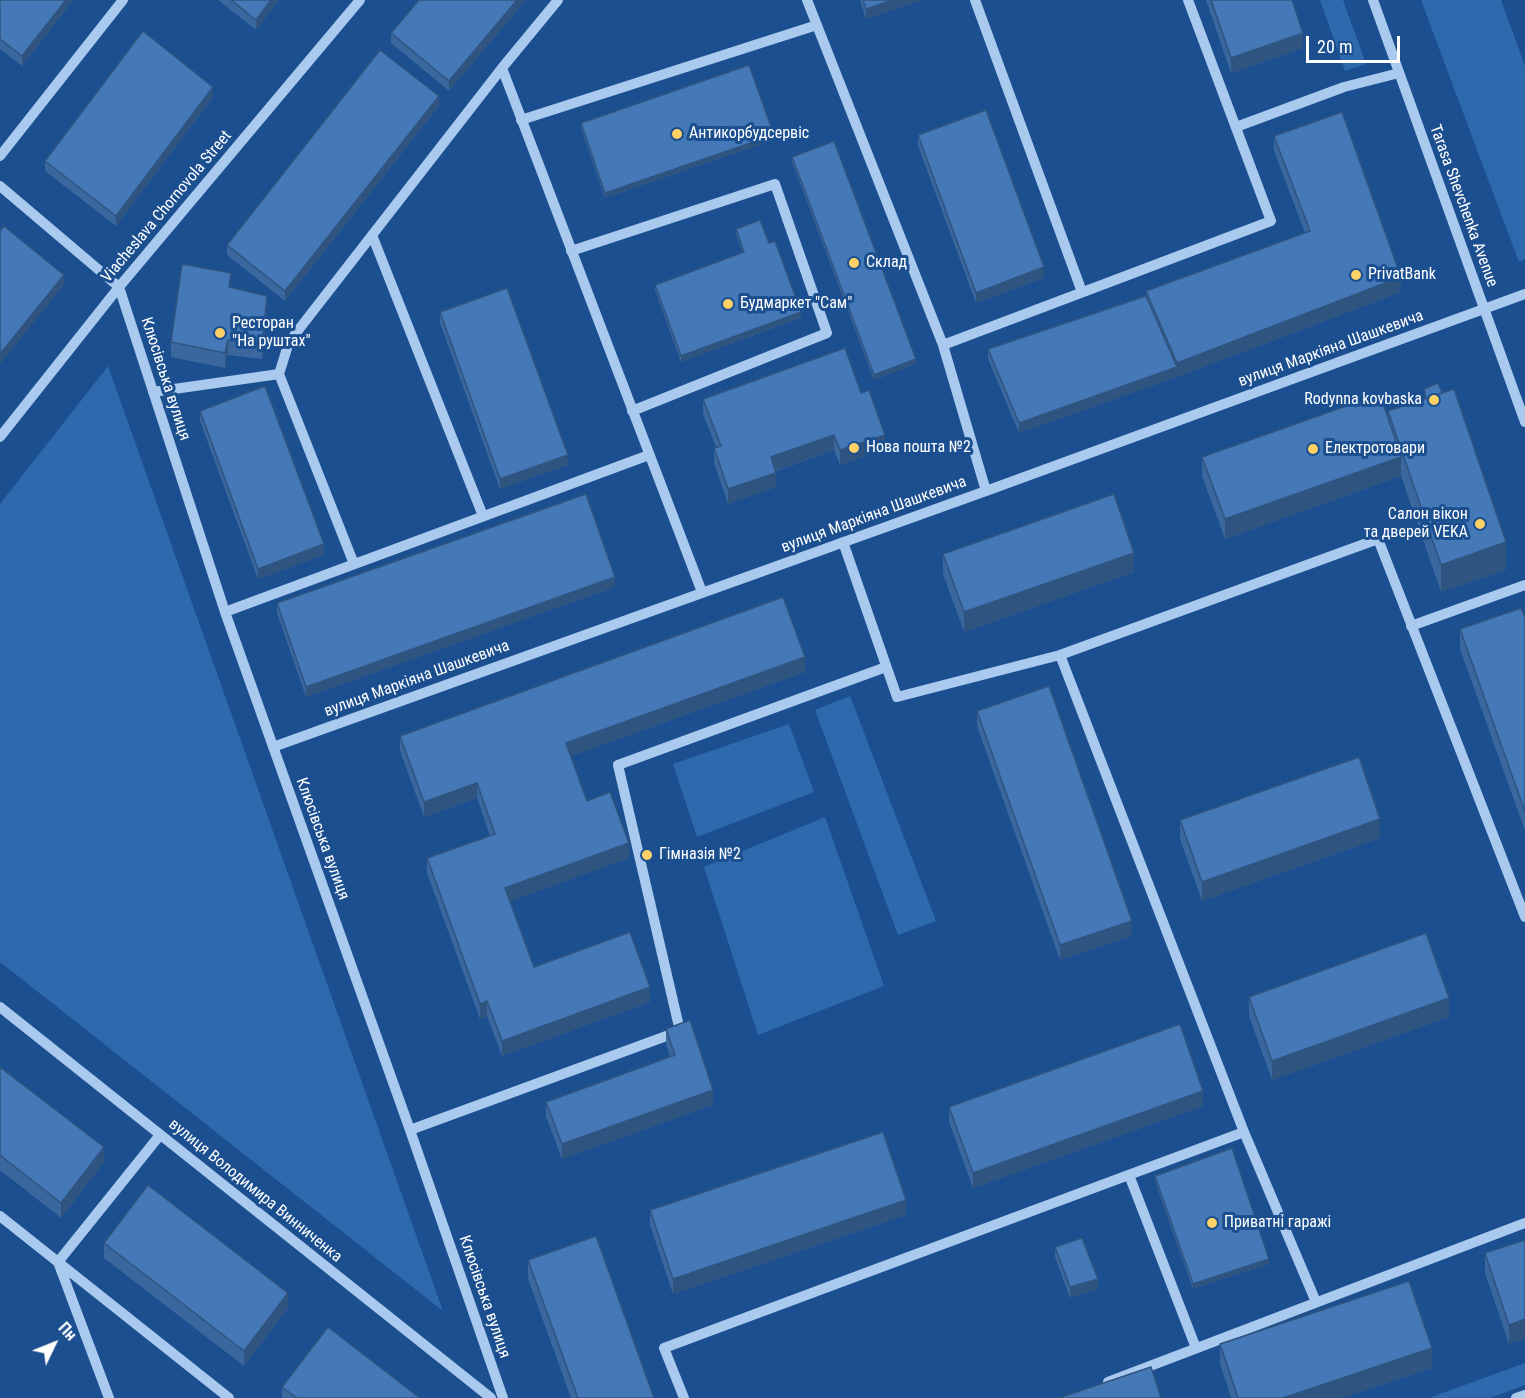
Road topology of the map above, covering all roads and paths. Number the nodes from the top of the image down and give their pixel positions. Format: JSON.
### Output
{"nodes":[{"id":1,"x":123,"y":0,"type":"edge"},
{"id":2,"x":360,"y":0,"type":"edge"},
{"id":3,"x":558,"y":0,"type":"edge"},
{"id":4,"x":807,"y":0,"type":"edge"},
{"id":5,"x":975,"y":0,"type":"edge"},
{"id":6,"x":1188,"y":0,"type":"edge"},
{"id":7,"x":1372,"y":0,"type":"edge"},
{"id":8,"x":817,"y":25,"type":"junction"},
{"id":9,"x":501,"y":68,"type":"junction"},
{"id":10,"x":1399,"y":73,"type":"junction"},
{"id":11,"x":521,"y":120,"type":"junction"},
{"id":12,"x":1236,"y":127,"type":"junction"},
{"id":13,"x":0,"y":156,"type":"edge"},
{"id":14,"x":0,"y":186,"type":"edge"},
{"id":15,"x":372,"y":235,"type":"junction"},
{"id":16,"x":571,"y":251,"type":"junction"},
{"id":17,"x":119,"y":287,"type":"junction"},
{"id":18,"x":1083,"y":292,"type":"junction"},
{"id":19,"x":1525,"y":294,"type":"edge"},
{"id":20,"x":1485,"y":310,"type":"junction"},
{"id":21,"x":943,"y":345,"type":"junction"},
{"id":22,"x":279,"y":374,"type":"junction"},
{"id":23,"x":153,"y":393,"type":"junction"},
{"id":24,"x":632,"y":411,"type":"junction"},
{"id":25,"x":1525,"y":422,"type":"edge"},
{"id":26,"x":0,"y":437,"type":"edge"},
{"id":27,"x":649,"y":456,"type":"junction"},
{"id":28,"x":986,"y":491,"type":"junction"},
{"id":29,"x":483,"y":516,"type":"junction"},
{"id":30,"x":843,"y":542,"type":"junction"},
{"id":31,"x":354,"y":564,"type":"junction"},
{"id":32,"x":1525,"y":585,"type":"edge"},
{"id":33,"x":702,"y":592,"type":"junction"},
{"id":34,"x":225,"y":612,"type":"junction"},
{"id":35,"x":1411,"y":626,"type":"junction"},
{"id":36,"x":1060,"y":655,"type":"junction"},
{"id":37,"x":886,"y":667,"type":"junction"},
{"id":38,"x":273,"y":747,"type":"junction"},
{"id":39,"x":1525,"y":917,"type":"edge"},
{"id":40,"x":0,"y":1007,"type":"edge"},
{"id":41,"x":410,"y":1130,"type":"junction"},
{"id":42,"x":1244,"y":1132,"type":"junction"},
{"id":43,"x":160,"y":1135,"type":"junction"},
{"id":44,"x":1129,"y":1175,"type":"junction"},
{"id":45,"x":0,"y":1216,"type":"edge"},
{"id":46,"x":1525,"y":1223,"type":"edge"},
{"id":47,"x":58,"y":1262,"type":"junction"},
{"id":48,"x":1316,"y":1302,"type":"junction"},
{"id":49,"x":1196,"y":1348,"type":"junction"},
{"id":50,"x":1099,"y":1385,"type":"edge"},
{"id":51,"x":1525,"y":1395,"type":"edge"},
{"id":52,"x":109,"y":1398,"type":"edge"},
{"id":53,"x":229,"y":1398,"type":"edge"},
{"id":54,"x":491,"y":1398,"type":"edge"},
{"id":55,"x":503,"y":1398,"type":"edge"},
{"id":56,"x":684,"y":1398,"type":"edge"},
{"id":57,"x":1516,"y":1398,"type":"edge"}],
"edges":[{"from":1,"to":13,"type":"street"},
{"from":2,"to":17,"type":"street","name":"Viacheslava Chornovola Street"},
{"from":3,"to":9,"type":"street"},
{"from":4,"to":8,"type":"street"},
{"from":5,"to":18,"type":"street"},
{"from":6,"to":12,"type":"street"},
{"from":7,"to":10,"type":"street","name":"Tarasa Shevchenka Avenue"},
{"from":8,"to":11,"type":"street"},
{"from":8,"to":21,"type":"street"},
{"from":9,"to":11,"type":"street"},
{"from":9,"to":15,"type":"street"},
{"from":10,"to":12,"type":"street"},
{"from":10,"to":20,"type":"street","name":"Tarasa Shevchenka Avenue"},
{"from":11,"to":16,"type":"street"},
{"from":12,"to":18,"type":"street"},
{"from":14,"to":17,"type":"street"},
{"from":15,"to":22,"type":"street"},
{"from":15,"to":29,"type":"street"},
{"from":16,"to":24,"type":"street"},
{"from":16,"to":24,"type":"street"},
{"from":17,"to":23,"type":"street","name":"Клюсівська вулиця"},
{"from":17,"to":26,"type":"street","name":"Viacheslava Chornovola Street"},
{"from":18,"to":21,"type":"street"},
{"from":19,"to":20,"type":"street","name":"вулиця Маркіяна Шашкевича"},
{"from":20,"to":25,"type":"street","name":"Tarasa Shevchenka Avenue"},
{"from":20,"to":28,"type":"street","name":"вулиця Маркіяна Шашкевича"},
{"from":21,"to":28,"type":"street"},
{"from":22,"to":23,"type":"street"},
{"from":22,"to":31,"type":"street"},
{"from":23,"to":34,"type":"street","name":"Клюсівська вулиця"},
{"from":24,"to":27,"type":"street"},
{"from":27,"to":29,"type":"street"},
{"from":27,"to":33,"type":"street"},
{"from":28,"to":30,"type":"street","name":"вулиця Маркіяна Шашкевича"},
{"from":29,"to":31,"type":"street"},
{"from":30,"to":33,"type":"street","name":"вулиця Маркіяна Шашкевича"},
{"from":30,"to":37,"type":"street"},
{"from":31,"to":34,"type":"street"},
{"from":32,"to":35,"type":"street"},
{"from":33,"to":38,"type":"street","name":"вулиця Маркіяна Шашкевича"},
{"from":34,"to":38,"type":"street","name":"Клюсівська вулиця"},
{"from":35,"to":36,"type":"street"},
{"from":35,"to":39,"type":"street"},
{"from":36,"to":37,"type":"street"},
{"from":36,"to":42,"type":"street"},
{"from":37,"to":41,"type":"street"},
{"from":38,"to":41,"type":"street","name":"Клюсівська вулиця"},
{"from":40,"to":43,"type":"street","name":"вулиця Володимира Винниченка"},
{"from":41,"to":55,"type":"street","name":"Клюсівська вулиця"},
{"from":42,"to":44,"type":"street"},
{"from":42,"to":48,"type":"street"},
{"from":43,"to":47,"type":"street"},
{"from":43,"to":54,"type":"street","name":"вулиця Володимира Винниченка"},
{"from":44,"to":49,"type":"street"},
{"from":44,"to":56,"type":"street"},
{"from":45,"to":47,"type":"street"},
{"from":46,"to":48,"type":"street"},
{"from":47,"to":52,"type":"street"},
{"from":47,"to":53,"type":"street"},
{"from":48,"to":49,"type":"street"},
{"from":49,"to":50,"type":"street"},
{"from":51,"to":57,"type":"street"}]}
